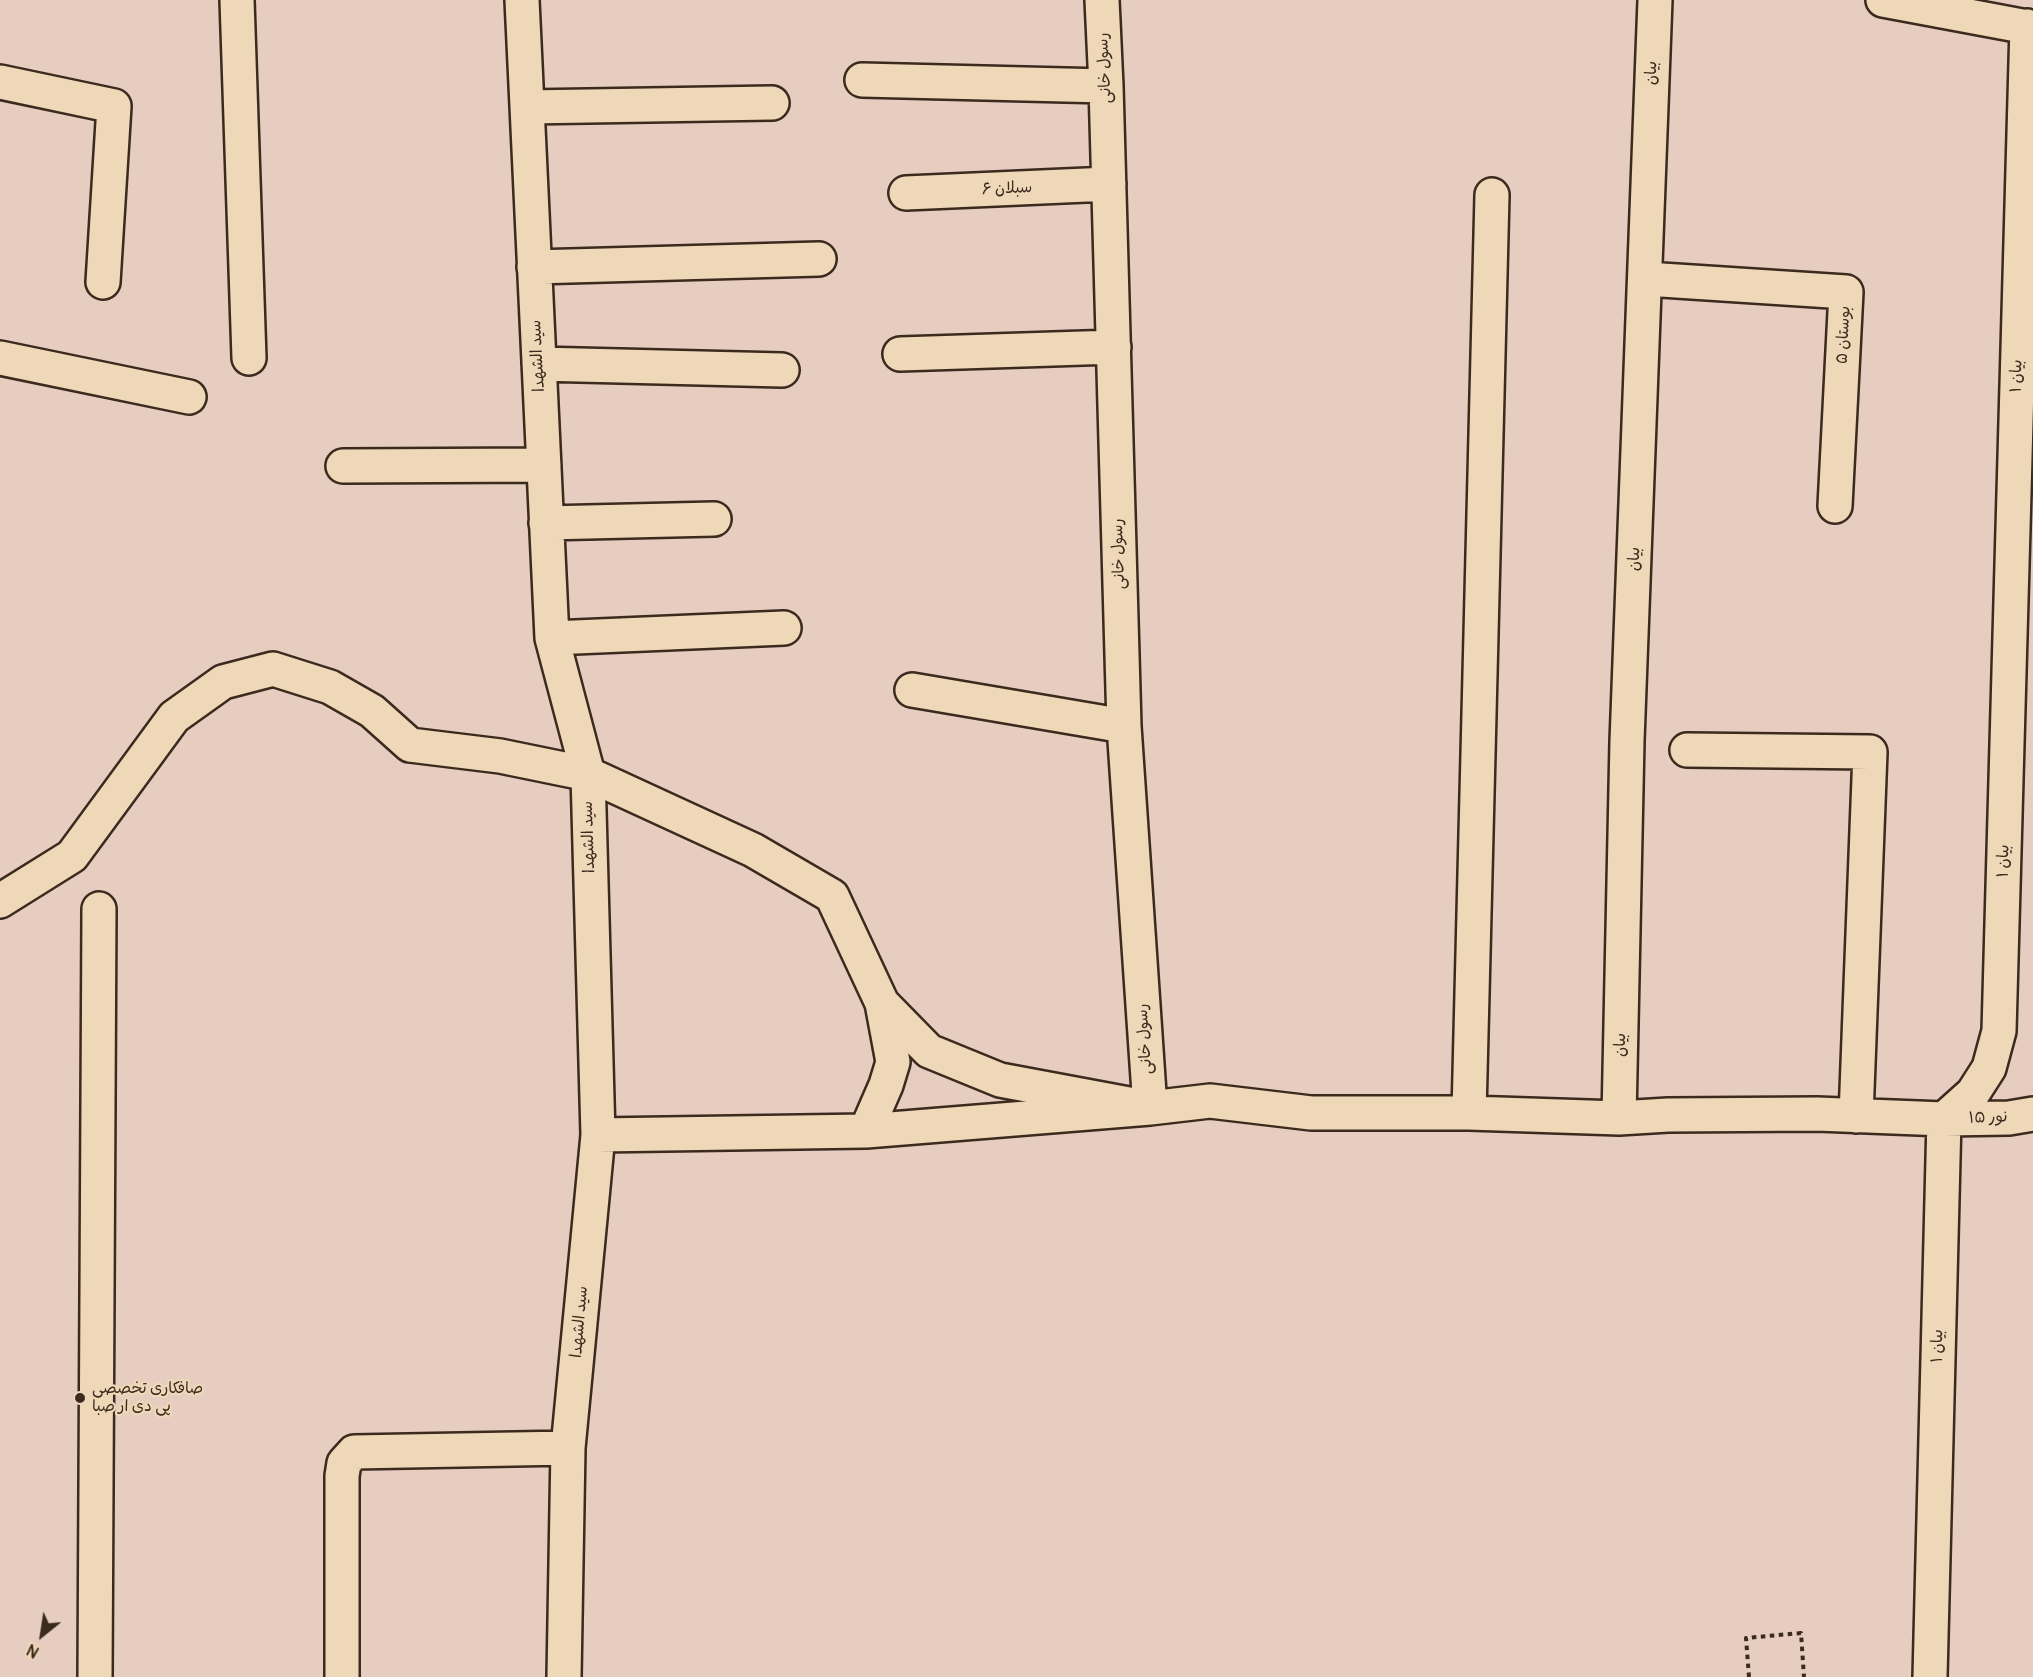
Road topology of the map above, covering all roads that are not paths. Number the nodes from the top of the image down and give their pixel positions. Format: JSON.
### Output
{"nodes":[{"id":1,"x":237,"y":0,"type":"edge"},
{"id":2,"x":522,"y":0,"type":"edge"},
{"id":3,"x":1102,"y":0,"type":"edge"},
{"id":4,"x":1655,"y":0,"type":"edge"},
{"id":5,"x":1899,"y":2,"type":"edge"},
{"id":6,"x":2030,"y":27,"type":"edge"},
{"id":7,"x":862,"y":80,"type":"dead end"},
{"id":8,"x":0,"y":82,"type":"edge"},
{"id":9,"x":1106,"y":86,"type":"junction"},
{"id":10,"x":772,"y":104,"type":"dead end"},
{"id":11,"x":527,"y":107,"type":"junction"},
{"id":12,"x":1109,"y":184,"type":"junction"},
{"id":13,"x":906,"y":193,"type":"dead end"},
{"id":14,"x":1492,"y":195,"type":"dead end"},
{"id":15,"x":819,"y":259,"type":"dead end"},
{"id":16,"x":534,"y":267,"type":"junction"},
{"id":17,"x":1646,"y":279,"type":"junction"},
{"id":18,"x":103,"y":282,"type":"dead end"},
{"id":19,"x":1114,"y":347,"type":"junction"},
{"id":20,"x":900,"y":354,"type":"dead end"},
{"id":21,"x":0,"y":358,"type":"edge"},
{"id":22,"x":249,"y":358,"type":"dead end"},
{"id":23,"x":539,"y":364,"type":"junction"},
{"id":24,"x":782,"y":370,"type":"dead end"},
{"id":25,"x":189,"y":397,"type":"dead end"},
{"id":26,"x":544,"y":465,"type":"junction"},
{"id":27,"x":343,"y":466,"type":"dead end"},
{"id":28,"x":1835,"y":506,"type":"dead end"},
{"id":29,"x":714,"y":519,"type":"dead end"},
{"id":30,"x":546,"y":523,"type":"junction"},
{"id":31,"x":784,"y":628,"type":"dead end"},
{"id":32,"x":552,"y":638,"type":"junction"},
{"id":33,"x":912,"y":690,"type":"dead end"},
{"id":34,"x":1124,"y":726,"type":"junction"},
{"id":35,"x":1687,"y":750,"type":"dead end"},
{"id":36,"x":588,"y":774,"type":"junction"},
{"id":37,"x":0,"y":901,"type":"edge"},
{"id":38,"x":99,"y":909,"type":"dead end"},
{"id":39,"x":882,"y":1003,"type":"junction"},
{"id":40,"x":1149,"y":1108,"type":"junction"},
{"id":41,"x":1469,"y":1113,"type":"junction"},
{"id":42,"x":2033,"y":1114,"type":"edge"},
{"id":43,"x":1856,"y":1116,"type":"junction"},
{"id":44,"x":1619,"y":1118,"type":"junction"},
{"id":45,"x":1944,"y":1119,"type":"junction"},
{"id":46,"x":866,"y":1131,"type":"junction"},
{"id":47,"x":598,"y":1135,"type":"junction"},
{"id":48,"x":568,"y":1449,"type":"junction"},
{"id":49,"x":95,"y":1677,"type":"edge"},
{"id":50,"x":342,"y":1677,"type":"edge"},
{"id":51,"x":564,"y":1677,"type":"edge"},
{"id":52,"x":1930,"y":1677,"type":"edge"}],
"edges":[{"from":1,"to":22,"type":"street"},
{"from":2,"to":11,"type":"street","name":"سید الشهدا"},
{"from":3,"to":9,"type":"street","name":"رسول خانی"},
{"from":4,"to":17,"type":"street","name":"بیان"},
{"from":5,"to":6,"type":"street"},
{"from":6,"to":45,"type":"street","name":"بیان ۱"},
{"from":7,"to":9,"type":"street"},
{"from":8,"to":18,"type":"street"},
{"from":9,"to":12,"type":"street","name":"رسول خانی"},
{"from":10,"to":11,"type":"street"},
{"from":11,"to":16,"type":"street","name":"سید الشهدا"},
{"from":12,"to":13,"type":"street","name":"سبلان ۶"},
{"from":12,"to":19,"type":"street","name":"رسول خانی"},
{"from":14,"to":41,"type":"street"},
{"from":15,"to":16,"type":"street"},
{"from":16,"to":23,"type":"street","name":"سید الشهدا"},
{"from":17,"to":28,"type":"street","name":"بوستان ۵"},
{"from":17,"to":44,"type":"street","name":"بیان"},
{"from":19,"to":20,"type":"street"},
{"from":19,"to":34,"type":"street","name":"رسول خانی"},
{"from":21,"to":25,"type":"street"},
{"from":23,"to":24,"type":"street"},
{"from":23,"to":26,"type":"street","name":"سید الشهدا"},
{"from":26,"to":27,"type":"street"},
{"from":26,"to":30,"type":"street","name":"سید الشهدا"},
{"from":29,"to":30,"type":"street"},
{"from":30,"to":32,"type":"street","name":"سید الشهدا"},
{"from":31,"to":32,"type":"street"},
{"from":32,"to":36,"type":"street","name":"سید الشهدا"},
{"from":33,"to":34,"type":"street"},
{"from":34,"to":40,"type":"street","name":"رسول خانی"},
{"from":35,"to":43,"type":"street"},
{"from":36,"to":37,"type":"street"},
{"from":36,"to":39,"type":"street"},
{"from":36,"to":47,"type":"street","name":"سید الشهدا"},
{"from":38,"to":49,"type":"street"},
{"from":39,"to":40,"type":"street"},
{"from":39,"to":46,"type":"street"},
{"from":40,"to":41,"type":"street","name":"نور ۱۵"},
{"from":40,"to":46,"type":"street","name":"نور ۱۵"},
{"from":41,"to":44,"type":"street","name":"نور ۱۵"},
{"from":42,"to":45,"type":"street","name":"نور ۱۵"},
{"from":43,"to":44,"type":"street","name":"نور ۱۵"},
{"from":43,"to":45,"type":"street","name":"نور ۱۵"},
{"from":45,"to":52,"type":"street","name":"بیان ۱"},
{"from":46,"to":47,"type":"street","name":"نور ۱۵"},
{"from":47,"to":48,"type":"street","name":"سید الشهدا"},
{"from":48,"to":50,"type":"street"},
{"from":48,"to":51,"type":"street","name":"سید الشهدا"}]}
